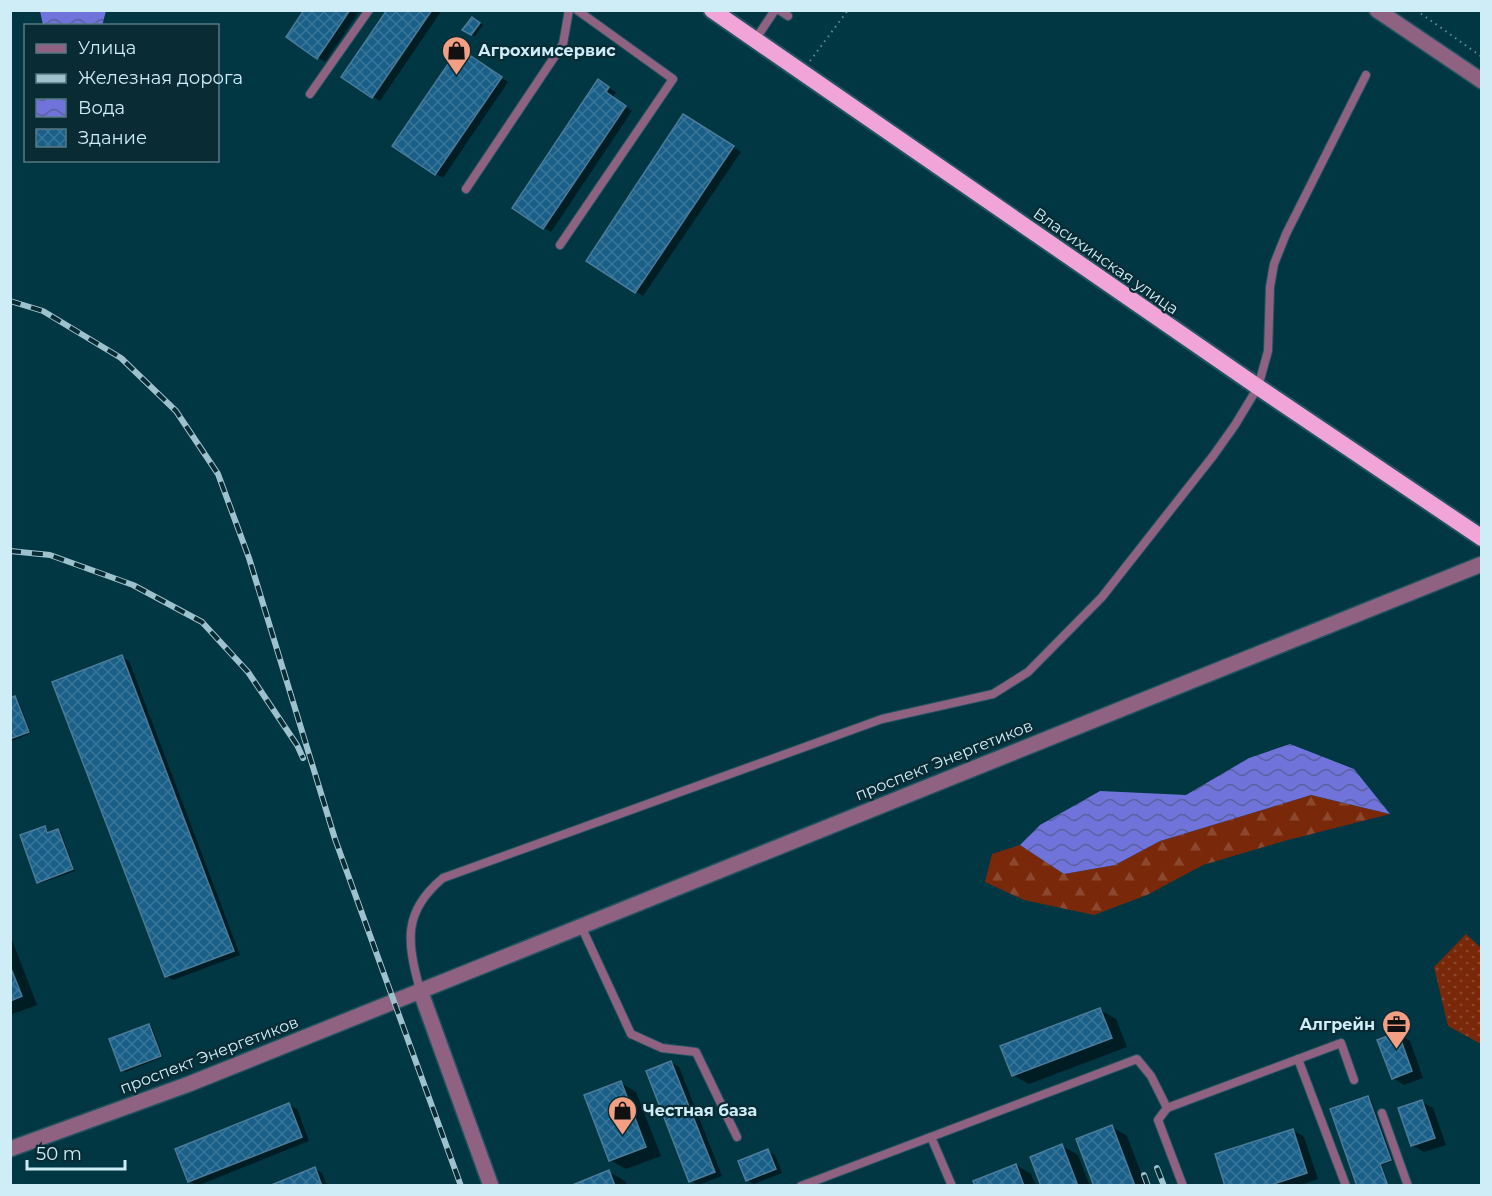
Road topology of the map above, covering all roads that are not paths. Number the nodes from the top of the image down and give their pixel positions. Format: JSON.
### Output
{"nodes":[{"id":1,"x":369,"y":10,"type":"edge"},
{"id":2,"x":569,"y":10,"type":"edge"},
{"id":3,"x":577,"y":10,"type":"edge"},
{"id":4,"x":712,"y":10,"type":"edge"},
{"id":5,"x":775,"y":10,"type":"edge"},
{"id":6,"x":779,"y":10,"type":"edge"},
{"id":7,"x":1386,"y":13,"type":"edge"},
{"id":8,"x":788,"y":16,"type":"dead end"},
{"id":9,"x":755,"y":40,"type":"junction"},
{"id":10,"x":1366,"y":75,"type":"dead end"},
{"id":11,"x":1482,"y":81,"type":"edge"},
{"id":12,"x":310,"y":94,"type":"dead end"},
{"id":13,"x":466,"y":189,"type":"dead end"},
{"id":14,"x":560,"y":245,"type":"dead end"},
{"id":15,"x":1258,"y":387,"type":"junction"},
{"id":16,"x":1482,"y":538,"type":"edge"},
{"id":17,"x":1482,"y":564,"type":"edge"},
{"id":18,"x":580,"y":925,"type":"junction"},
{"id":19,"x":420,"y":990,"type":"junction"},
{"id":20,"x":1298,"y":1059,"type":"junction"},
{"id":21,"x":1354,"y":1080,"type":"dead end"},
{"id":22,"x":1167,"y":1108,"type":"junction"},
{"id":23,"x":1382,"y":1113,"type":"dead end"},
{"id":24,"x":737,"y":1137,"type":"dead end"},
{"id":25,"x":931,"y":1137,"type":"junction"},
{"id":26,"x":10,"y":1149,"type":"edge"},
{"id":27,"x":491,"y":1185,"type":"edge"},
{"id":28,"x":801,"y":1185,"type":"edge"},
{"id":29,"x":952,"y":1185,"type":"edge"},
{"id":30,"x":1183,"y":1185,"type":"edge"},
{"id":31,"x":1346,"y":1185,"type":"edge"},
{"id":32,"x":1408,"y":1185,"type":"edge"}],
"edges":[{"from":1,"to":12,"type":"lane"},
{"from":2,"to":13,"type":"lane"},
{"from":3,"to":14,"type":"lane"},
{"from":4,"to":9,"type":"highway","name":"Власихинская улица"},
{"from":5,"to":9,"type":"lane"},
{"from":6,"to":8,"type":"lane"},
{"from":7,"to":11,"type":"street"},
{"from":9,"to":15,"type":"highway","name":"Власихинская улица"},
{"from":10,"to":15,"type":"lane"},
{"from":15,"to":16,"type":"highway","name":"Власихинская улица"},
{"from":15,"to":19,"type":"lane"},
{"from":17,"to":18,"type":"street","name":"проспект Энергетиков"},
{"from":18,"to":19,"type":"street","name":"проспект Энергетиков"},
{"from":18,"to":24,"type":"lane"},
{"from":19,"to":26,"type":"street","name":"проспект Энергетиков"},
{"from":19,"to":27,"type":"street"},
{"from":20,"to":21,"type":"lane"},
{"from":20,"to":22,"type":"lane"},
{"from":20,"to":31,"type":"lane"},
{"from":22,"to":25,"type":"lane"},
{"from":22,"to":30,"type":"lane"},
{"from":23,"to":32,"type":"lane"},
{"from":25,"to":28,"type":"lane"},
{"from":25,"to":29,"type":"lane"}]}
